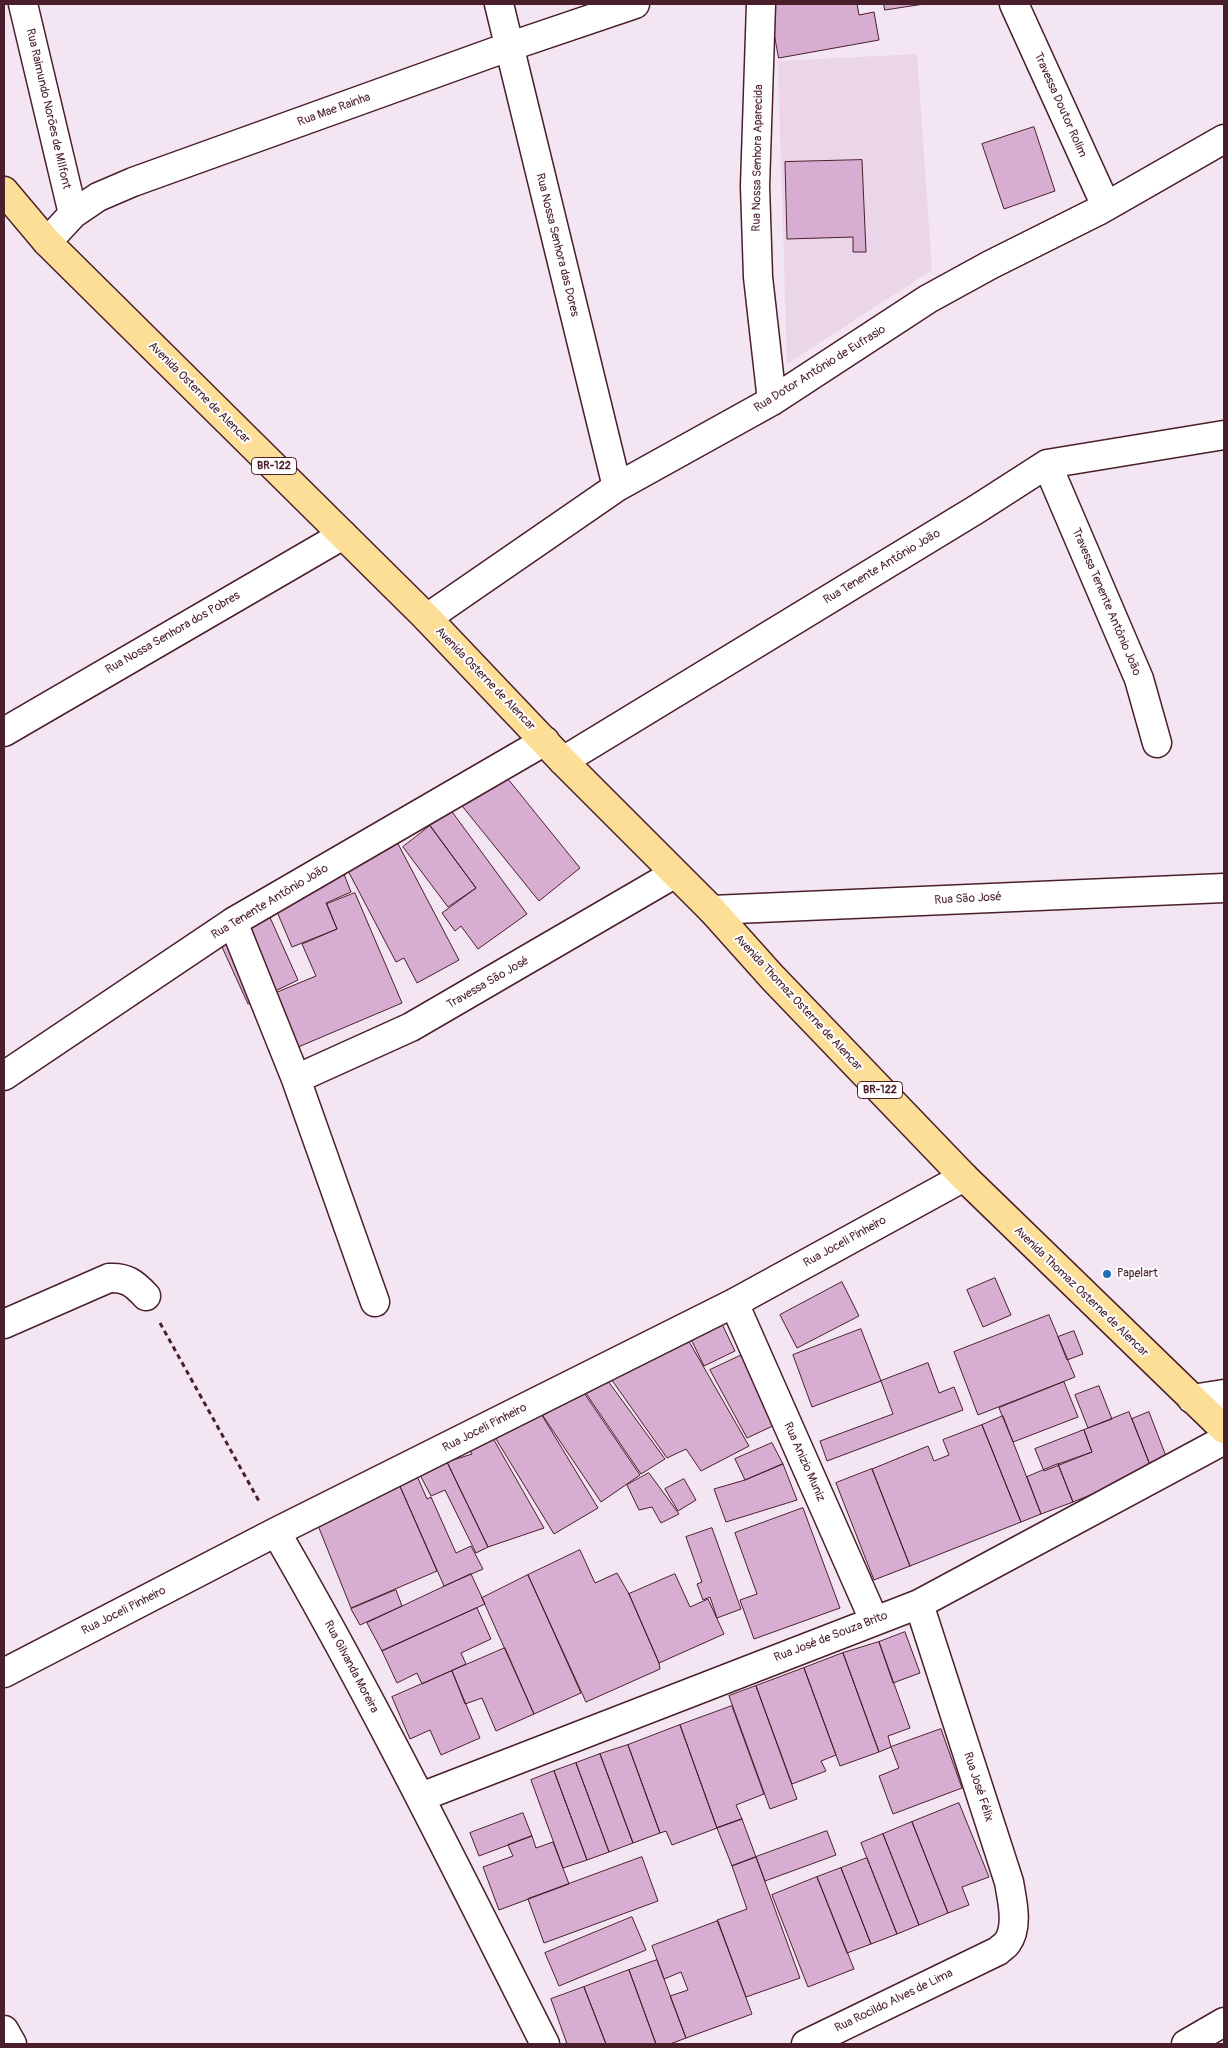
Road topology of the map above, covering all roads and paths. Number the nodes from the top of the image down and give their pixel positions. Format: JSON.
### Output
{"nodes":[{"id":1,"x":23,"y":4,"type":"edge"},
{"id":2,"x":499,"y":4,"type":"edge"},
{"id":3,"x":635,"y":4,"type":"edge"},
{"id":4,"x":761,"y":4,"type":"edge"},
{"id":5,"x":1014,"y":4,"type":"edge"},
{"id":6,"x":508,"y":47,"type":"junction"},
{"id":7,"x":1224,"y":139,"type":"edge"},
{"id":8,"x":4,"y":191,"type":"edge"},
{"id":9,"x":1106,"y":206,"type":"junction"},
{"id":10,"x":73,"y":214,"type":"junction"},
{"id":11,"x":47,"y":242,"type":"junction"},
{"id":12,"x":772,"y":401,"type":"junction"},
{"id":13,"x":1224,"y":435,"type":"edge"},
{"id":14,"x":1047,"y":464,"type":"junction"},
{"id":15,"x":617,"y":487,"type":"junction"},
{"id":16,"x":343,"y":535,"type":"junction"},
{"id":17,"x":426,"y":618,"type":"junction"},
{"id":18,"x":4,"y":732,"type":"edge"},
{"id":19,"x":1157,"y":743,"type":"dead end"},
{"id":20,"x":554,"y":751,"type":"junction"},
{"id":21,"x":674,"y":874,"type":"junction"},
{"id":22,"x":1224,"y":888,"type":"edge"},
{"id":23,"x":712,"y":910,"type":"junction"},
{"id":24,"x":233,"y":922,"type":"junction"},
{"id":25,"x":4,"y":1076,"type":"edge"},
{"id":26,"x":296,"y":1080,"type":"junction"},
{"id":27,"x":964,"y":1177,"type":"junction"},
{"id":28,"x":146,"y":1296,"type":"joint"},
{"id":29,"x":375,"y":1302,"type":"dead end"},
{"id":30,"x":734,"y":1303,"type":"junction"},
{"id":31,"x":4,"y":1324,"type":"edge"},
{"id":32,"x":1224,"y":1394,"type":"edge"},
{"id":33,"x":1192,"y":1399,"type":"junction"},
{"id":34,"x":1224,"y":1429,"type":"edge"},
{"id":35,"x":1224,"y":1440,"type":"edge"},
{"id":36,"x":276,"y":1532,"type":"junction"},
{"id":37,"x":919,"y":1604,"type":"junction"},
{"id":38,"x":874,"y":1620,"type":"junction"},
{"id":39,"x":4,"y":1673,"type":"edge"},
{"id":40,"x":421,"y":1797,"type":"junction"},
{"id":41,"x":983,"y":1958,"type":"joint"},
{"id":42,"x":1224,"y":2022,"type":"edge"},
{"id":43,"x":4,"y":2030,"type":"edge"},
{"id":44,"x":12,"y":2044,"type":"edge"},
{"id":45,"x":545,"y":2044,"type":"edge"},
{"id":46,"x":806,"y":2044,"type":"edge"},
{"id":47,"x":1186,"y":2044,"type":"edge"}],
"edges":[{"from":1,"to":10,"type":"street","name":"Rua Raimundo Norões de MIlfont"},
{"from":2,"to":6,"type":"street","name":"Rua Nossa Senhora das Dores"},
{"from":3,"to":6,"type":"street","name":"Rua Mae Rainha"},
{"from":4,"to":12,"type":"street","name":"Rua Nossa Senhora Aparecida"},
{"from":5,"to":9,"type":"street","name":"Travessa Doutor Rolim"},
{"from":6,"to":10,"type":"street","name":"Rua Mae Rainha"},
{"from":6,"to":15,"type":"street","name":"Rua Nossa Senhora das Dores"},
{"from":7,"to":9,"type":"street","name":"Rua Dotor Antônio de Eufrasio"},
{"from":8,"to":11,"type":"highway","name":"Avenida Osterne de Alencar","number":"BR-122"},
{"from":9,"to":12,"type":"street","name":"Rua Dotor Antônio de Eufrasio"},
{"from":10,"to":11,"type":"street","name":"Rua Mae Rainha"},
{"from":11,"to":16,"type":"highway","name":"Avenida Osterne de Alencar","number":"BR-122"},
{"from":12,"to":15,"type":"street","name":"Rua Dotor Antônio de Eufrasio"},
{"from":13,"to":14,"type":"street","name":"Rua Tenente Antônio João"},
{"from":14,"to":19,"type":"street","name":"Travessa Tenente Antônio João"},
{"from":14,"to":20,"type":"street","name":"Rua Tenente Antônio João"},
{"from":15,"to":17,"type":"street","name":"Rua Dotor Antônio de Eufrasio"},
{"from":16,"to":17,"type":"highway","name":"Avenida Osterne de Alencar","number":"BR-122"},
{"from":16,"to":18,"type":"street","name":"Rua Nossa Senhora dos Pobres"},
{"from":17,"to":20,"type":"highway","name":"Avenida Osterne de Alencar","number":"BR-122"},
{"from":20,"to":21,"type":"highway","name":"Avenida Thomaz Osterne de Alencar","number":"BR-122"},
{"from":20,"to":24,"type":"street","name":"Rua Tenente Antônio João"},
{"from":21,"to":23,"type":"highway","name":"Avenida Thomaz Osterne de Alencar","number":"BR-122"},
{"from":21,"to":26,"type":"street","name":"Travessa São José"},
{"from":22,"to":23,"type":"street","name":"Rua São José"},
{"from":23,"to":27,"type":"highway","name":"Avenida Thomaz Osterne de Alencar","number":"BR-122"},
{"from":24,"to":25,"type":"street","name":"Rua Tenente Antônio João"},
{"from":24,"to":26,"type":"street"},
{"from":26,"to":29,"type":"street"},
{"from":27,"to":30,"type":"street","name":"Rua Joceli Pinheiro"},
{"from":27,"to":33,"type":"highway","name":"Avenida Thomaz Osterne de Alencar","number":"BR-122"},
{"from":28,"to":31,"type":"street"},
{"from":28,"to":36,"type":"path"},
{"from":30,"to":36,"type":"street","name":"Rua Joceli Pinheiro"},
{"from":30,"to":38,"type":"street","name":"Rua Anizio Muniz"},
{"from":32,"to":33,"type":"street"},
{"from":33,"to":34,"type":"highway","name":"Avenida Thomaz Osterne de Alencar","number":"BR-122"},
{"from":35,"to":37,"type":"street","name":"Rua José de Souza Brito"},
{"from":36,"to":39,"type":"street","name":"Rua Joceli Pinheiro"},
{"from":36,"to":40,"type":"street","name":"Rua Gilvanda Moreira"},
{"from":37,"to":38,"type":"street","name":"Rua José de Souza Brito"},
{"from":37,"to":41,"type":"street","name":"Rua José Félix"},
{"from":38,"to":40,"type":"street","name":"Rua José de Souza Brito"},
{"from":40,"to":45,"type":"street","name":"Rua Gilvanda Moreira"},
{"from":41,"to":46,"type":"street","name":"Rua Rocildo Alves de Lima"},
{"from":42,"to":47,"type":"street"},
{"from":43,"to":44,"type":"street"}]}
